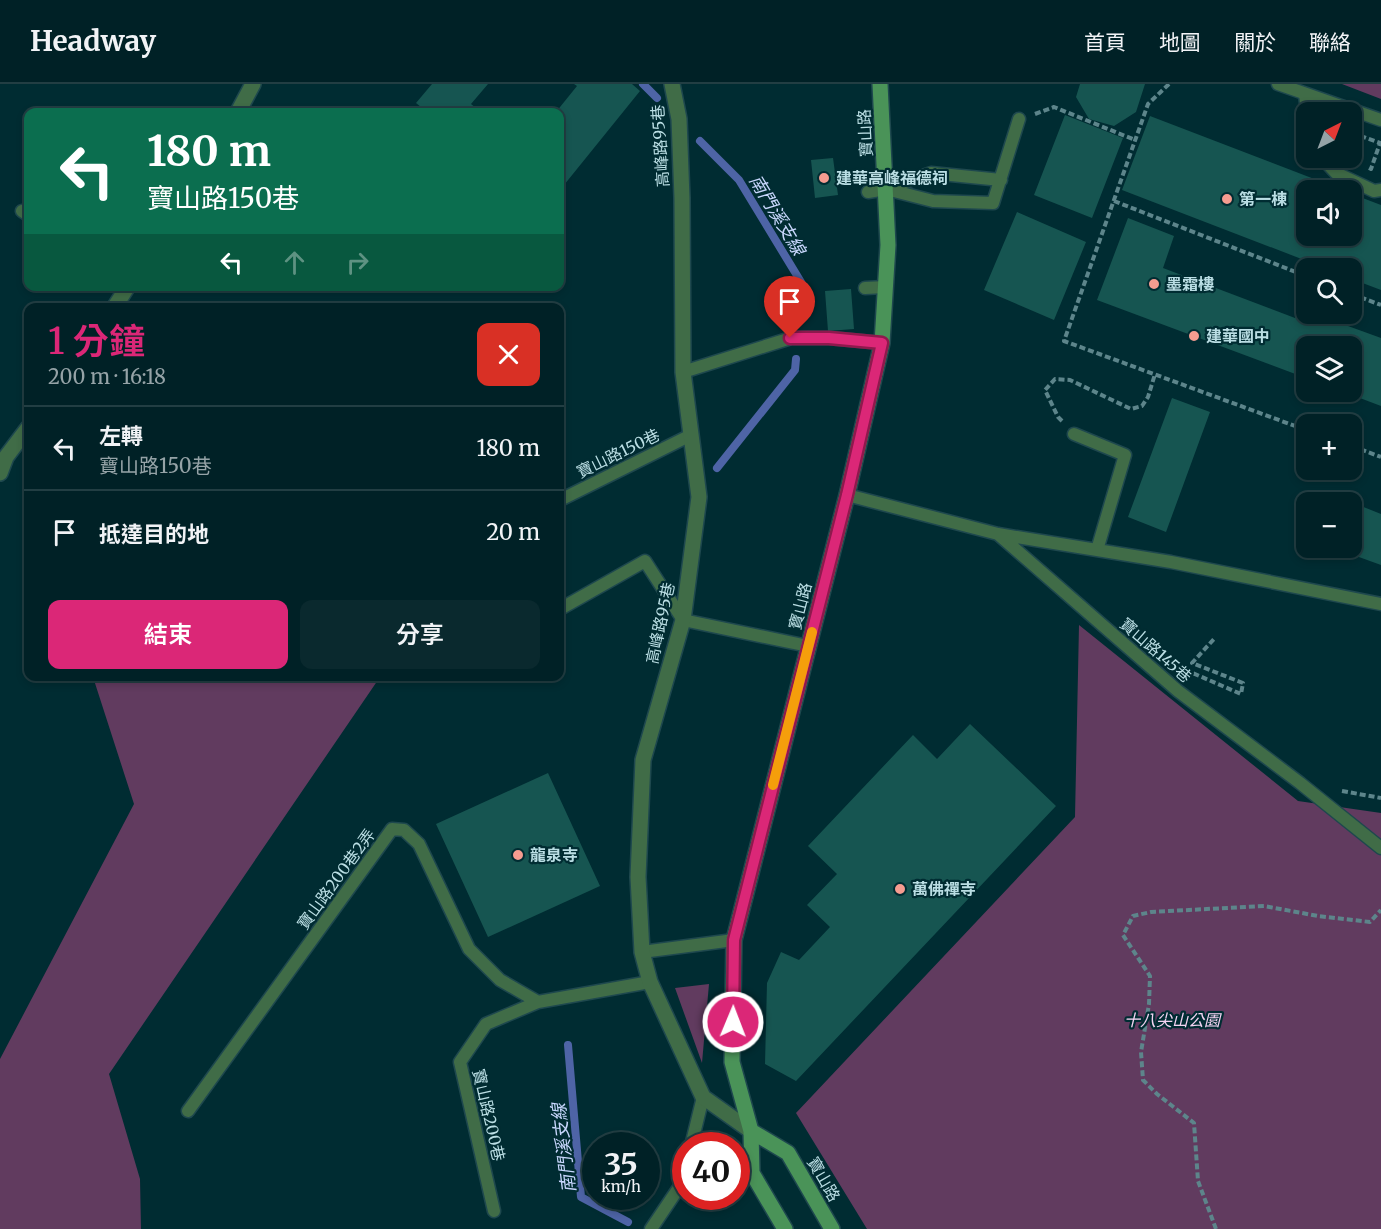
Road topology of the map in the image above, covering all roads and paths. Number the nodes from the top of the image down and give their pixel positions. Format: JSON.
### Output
{"nodes":[{"id":1,"x":253,"y":84,"type":"edge"},
{"id":2,"x":672,"y":84,"type":"edge"},
{"id":3,"x":880,"y":84,"type":"edge"},
{"id":4,"x":1170,"y":84,"type":"edge"},
{"id":5,"x":1278,"y":84,"type":"edge"},
{"id":6,"x":1305,"y":94,"type":"junction"},
{"id":7,"x":1306,"y":102,"type":"edge"},
{"id":8,"x":240,"y":108,"type":"edge"},
{"id":9,"x":1020,"y":119,"type":"joint"},
{"id":10,"x":1381,"y":120,"type":"edge"},
{"id":11,"x":1362,"y":137,"type":"edge"},
{"id":12,"x":1135,"y":140,"type":"junction"},
{"id":13,"x":1365,"y":167,"type":"dead end"},
{"id":14,"x":1331,"y":168,"type":"edge"},
{"id":15,"x":1001,"y":180,"type":"junction"},
{"id":16,"x":886,"y":189,"type":"junction"},
{"id":17,"x":1381,"y":190,"type":"edge"},
{"id":18,"x":868,"y":192,"type":"dead end"},
{"id":19,"x":1113,"y":201,"type":"junction"},
{"id":20,"x":1296,"y":272,"type":"edge"},
{"id":21,"x":885,"y":287,"type":"junction"},
{"id":22,"x":865,"y":288,"type":"dead end"},
{"id":23,"x":1362,"y":298,"type":"edge"},
{"id":24,"x":1381,"y":306,"type":"edge"},
{"id":25,"x":882,"y":343,"type":"junction"},
{"id":26,"x":682,"y":372,"type":"junction"},
{"id":27,"x":1155,"y":374,"type":"junction"},
{"id":28,"x":1296,"y":426,"type":"edge"},
{"id":29,"x":24,"y":433,"type":"edge"},
{"id":30,"x":1074,"y":434,"type":"joint"},
{"id":31,"x":691,"y":435,"type":"junction"},
{"id":32,"x":1362,"y":450,"type":"edge"},
{"id":33,"x":1381,"y":457,"type":"edge"},
{"id":34,"x":0,"y":473,"type":"edge"},
{"id":35,"x":847,"y":495,"type":"junction"},
{"id":36,"x":564,"y":498,"type":"edge"},
{"id":37,"x":998,"y":534,"type":"junction"},
{"id":38,"x":1097,"y":550,"type":"junction"},
{"id":39,"x":1381,"y":604,"type":"edge"},
{"id":40,"x":564,"y":607,"type":"edge"},
{"id":41,"x":682,"y":620,"type":"junction"},
{"id":42,"x":1214,"y":639,"type":"dead end"},
{"id":43,"x":808,"y":646,"type":"junction"},
{"id":44,"x":1178,"y":691,"type":"junction"},
{"id":45,"x":1381,"y":848,"type":"edge"},
{"id":46,"x":1381,"y":910,"type":"edge"},
{"id":47,"x":734,"y":940,"type":"junction"},
{"id":48,"x":642,"y":952,"type":"junction"},
{"id":49,"x":650,"y":982,"type":"junction"},
{"id":50,"x":538,"y":1002,"type":"junction"},
{"id":51,"x":703,"y":1097,"type":"junction"},
{"id":52,"x":188,"y":1111,"type":"dead end"},
{"id":53,"x":751,"y":1131,"type":"junction"},
{"id":54,"x":694,"y":1132,"type":"edge"},
{"id":55,"x":672,"y":1197,"type":"edge"},
{"id":56,"x":494,"y":1211,"type":"dead end"},
{"id":57,"x":651,"y":1229,"type":"edge"},
{"id":58,"x":784,"y":1229,"type":"edge"},
{"id":59,"x":832,"y":1229,"type":"edge"},
{"id":60,"x":1216,"y":1229,"type":"edge"}],
"edges":[{"from":1,"to":8,"type":"street"},
{"from":2,"to":26,"type":"street","name":"高峰路95巷"},
{"from":3,"to":16,"type":"street","name":"寶山路"},
{"from":4,"to":12,"type":"path"},
{"from":5,"to":6,"type":"lane"},
{"from":6,"to":7,"type":"lane"},
{"from":6,"to":10,"type":"lane"},
{"from":9,"to":12,"type":"path"},
{"from":9,"to":15,"type":"lane"},
{"from":11,"to":13,"type":"path"},
{"from":12,"to":19,"type":"path"},
{"from":14,"to":17,"type":"lane"},
{"from":15,"to":16,"type":"lane"},
{"from":15,"to":16,"type":"lane"},
{"from":16,"to":18,"type":"lane"},
{"from":16,"to":21,"type":"street","name":"寶山路"},
{"from":19,"to":20,"type":"path"},
{"from":19,"to":27,"type":"path"},
{"from":21,"to":22,"type":"lane"},
{"from":21,"to":25,"type":"street","name":"寶山路"},
{"from":23,"to":24,"type":"path"},
{"from":25,"to":26,"type":"lane"},
{"from":25,"to":35,"type":"street","name":"寶山路"},
{"from":26,"to":31,"type":"street","name":"高峰路95巷"},
{"from":27,"to":28,"type":"path"},
{"from":27,"to":30,"type":"path"},
{"from":29,"to":34,"type":"street"},
{"from":30,"to":38,"type":"lane"},
{"from":31,"to":36,"type":"lane","name":"寶山路150巷"},
{"from":31,"to":41,"type":"street","name":"高峰路95巷"},
{"from":32,"to":33,"type":"path"},
{"from":35,"to":37,"type":"lane","name":"寶山路145巷"},
{"from":35,"to":43,"type":"street","name":"寶山路"},
{"from":37,"to":38,"type":"lane","name":"寶山路145巷"},
{"from":37,"to":44,"type":"lane","name":"寶山路145巷"},
{"from":38,"to":39,"type":"lane","name":"寶山路145巷"},
{"from":40,"to":41,"type":"lane"},
{"from":41,"to":43,"type":"lane"},
{"from":41,"to":48,"type":"street","name":"高峰路95巷"},
{"from":42,"to":44,"type":"path"},
{"from":43,"to":47,"type":"street","name":"寶山路"},
{"from":44,"to":45,"type":"lane","name":"寶山路145巷"},
{"from":46,"to":60,"type":"path"},
{"from":47,"to":48,"type":"lane"},
{"from":47,"to":53,"type":"street","name":"寶山路"},
{"from":48,"to":49,"type":"street","name":"高峰路95巷"},
{"from":49,"to":50,"type":"lane","name":"寶山路200巷"},
{"from":49,"to":51,"type":"street","name":"高峰路95巷"},
{"from":50,"to":52,"type":"lane","name":"寶山路200巷2弄"},
{"from":50,"to":56,"type":"lane","name":"寶山路200巷"},
{"from":51,"to":53,"type":"street","name":"高峰路95巷"},
{"from":51,"to":54,"type":"lane"},
{"from":53,"to":58,"type":"street","name":"寶山路"},
{"from":53,"to":59,"type":"street","name":"寶山路"},
{"from":55,"to":57,"type":"lane"}]}
